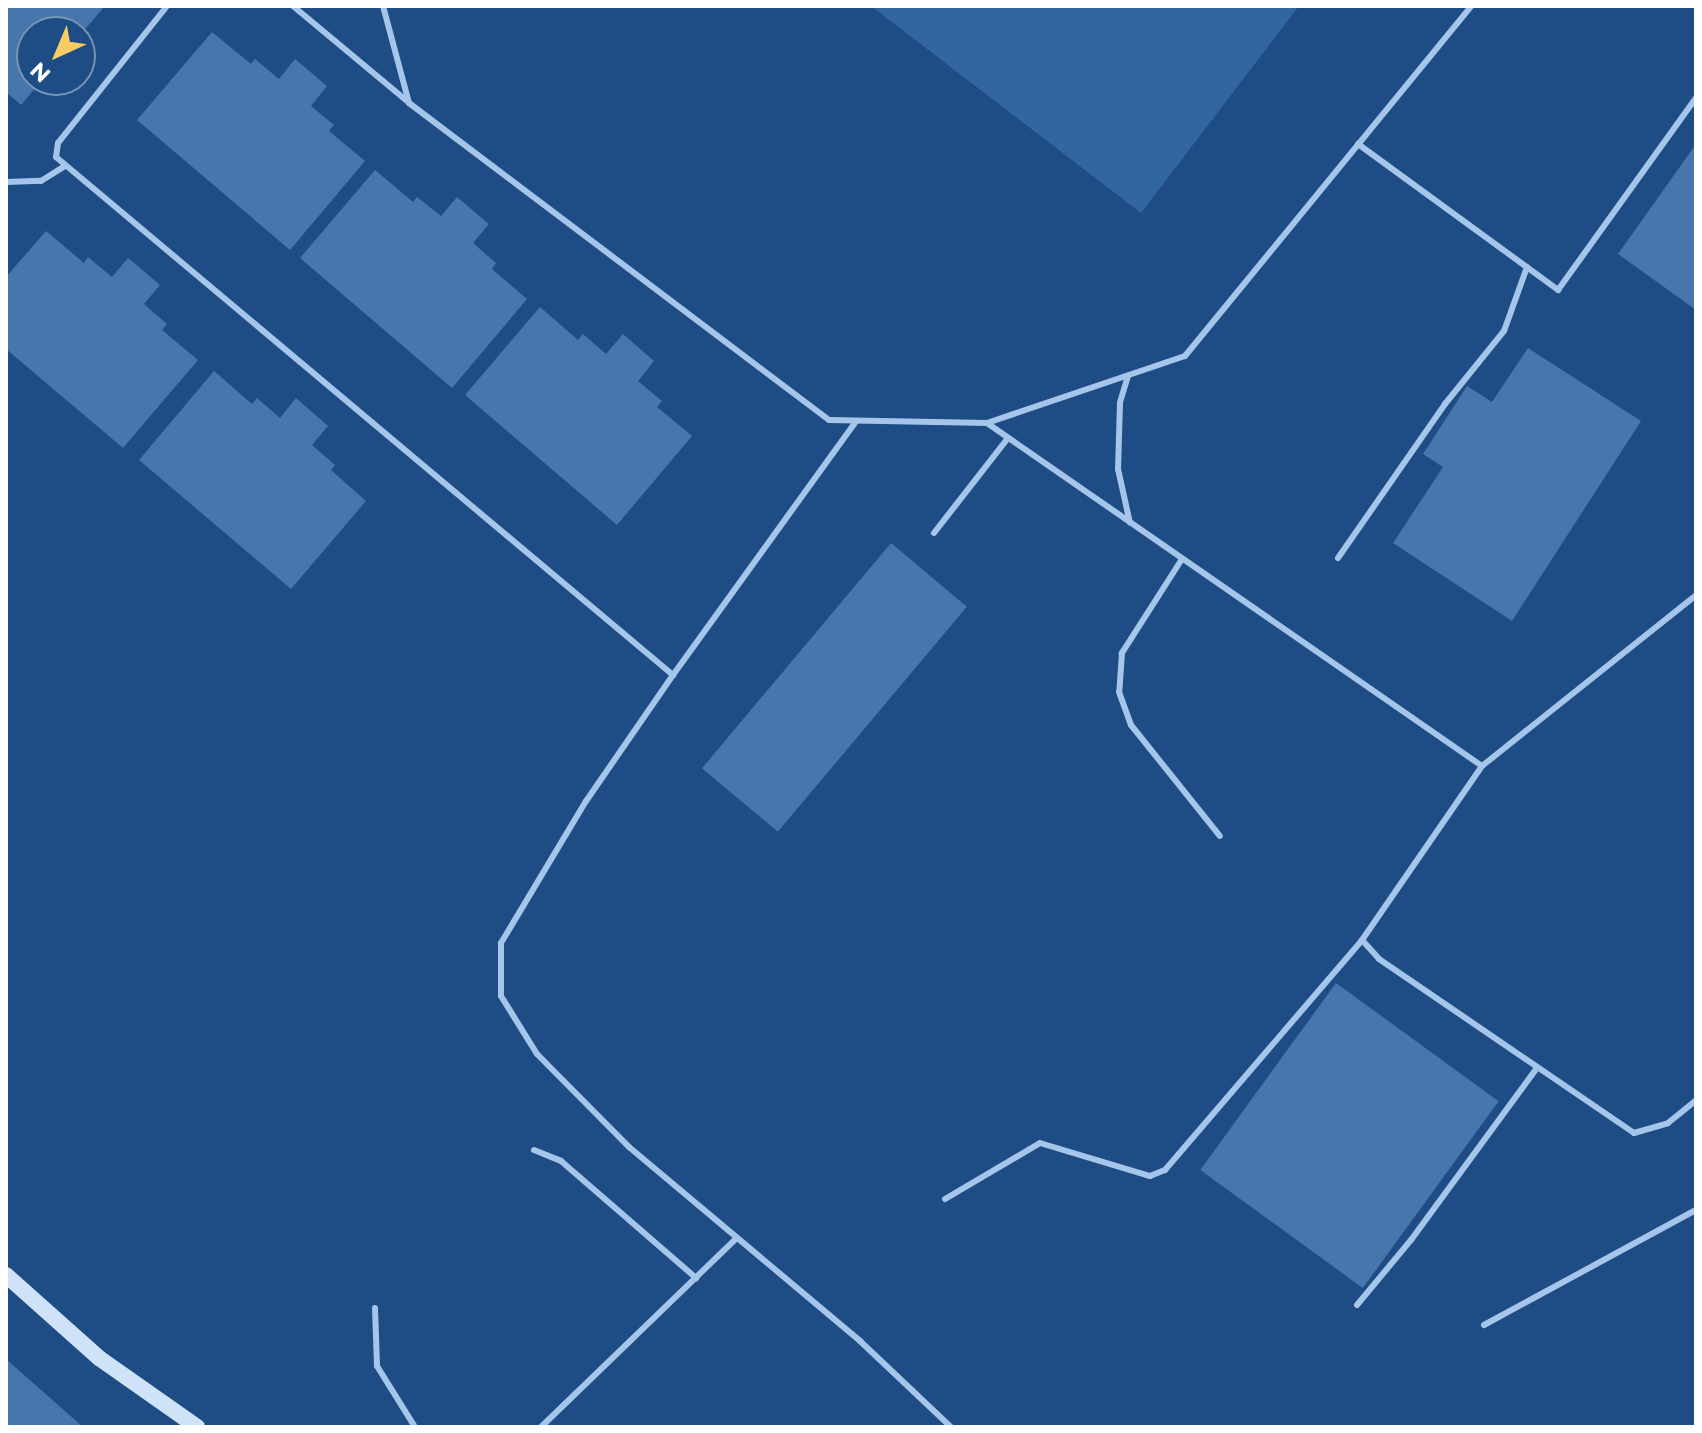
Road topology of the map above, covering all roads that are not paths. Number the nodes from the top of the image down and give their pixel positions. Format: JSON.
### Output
{"nodes":[{"id":1,"x":167,"y":6,"type":"edge"},
{"id":2,"x":293,"y":6,"type":"edge"},
{"id":3,"x":383,"y":6,"type":"edge"},
{"id":4,"x":1471,"y":6,"type":"edge"},
{"id":5,"x":1696,"y":98,"type":"edge"},
{"id":6,"x":409,"y":103,"type":"junction"},
{"id":7,"x":1358,"y":144,"type":"junction"},
{"id":8,"x":65,"y":166,"type":"junction"},
{"id":9,"x":6,"y":182,"type":"edge"},
{"id":10,"x":1527,"y":267,"type":"junction"},
{"id":11,"x":1128,"y":376,"type":"junction"},
{"id":12,"x":856,"y":421,"type":"junction"},
{"id":13,"x":987,"y":423,"type":"junction"},
{"id":14,"x":1008,"y":438,"type":"junction"},
{"id":15,"x":1130,"y":523,"type":"junction"},
{"id":16,"x":934,"y":533,"type":"dead end"},
{"id":17,"x":1338,"y":558,"type":"dead end"},
{"id":18,"x":1182,"y":559,"type":"junction"},
{"id":19,"x":1696,"y":595,"type":"edge"},
{"id":20,"x":673,"y":675,"type":"junction"},
{"id":21,"x":1482,"y":766,"type":"junction"},
{"id":22,"x":1220,"y":836,"type":"dead end"},
{"id":23,"x":1362,"y":940,"type":"junction"},
{"id":24,"x":1537,"y":1068,"type":"junction"},
{"id":25,"x":1696,"y":1100,"type":"edge"},
{"id":26,"x":534,"y":1150,"type":"dead end"},
{"id":27,"x":945,"y":1199,"type":"dead end"},
{"id":28,"x":1696,"y":1210,"type":"edge"},
{"id":29,"x":736,"y":1239,"type":"junction"},
{"id":30,"x":6,"y":1275,"type":"edge"},
{"id":31,"x":696,"y":1278,"type":"junction"},
{"id":32,"x":1357,"y":1305,"type":"dead end"},
{"id":33,"x":375,"y":1308,"type":"dead end"},
{"id":34,"x":1484,"y":1325,"type":"dead end"},
{"id":35,"x":197,"y":1427,"type":"edge"},
{"id":36,"x":415,"y":1427,"type":"edge"},
{"id":37,"x":541,"y":1427,"type":"edge"},
{"id":38,"x":951,"y":1427,"type":"edge"}],
"edges":[{"from":1,"to":8,"type":"lane"},
{"from":2,"to":6,"type":"lane"},
{"from":3,"to":6,"type":"lane"},
{"from":4,"to":7,"type":"lane"},
{"from":5,"to":10,"type":"lane"},
{"from":6,"to":12,"type":"lane"},
{"from":7,"to":10,"type":"lane"},
{"from":7,"to":11,"type":"lane"},
{"from":8,"to":9,"type":"lane"},
{"from":8,"to":20,"type":"lane"},
{"from":10,"to":17,"type":"lane"},
{"from":11,"to":13,"type":"lane"},
{"from":11,"to":15,"type":"lane"},
{"from":12,"to":13,"type":"lane"},
{"from":12,"to":20,"type":"lane"},
{"from":13,"to":14,"type":"lane"},
{"from":14,"to":15,"type":"lane"},
{"from":14,"to":16,"type":"lane"},
{"from":15,"to":18,"type":"lane"},
{"from":18,"to":21,"type":"lane"},
{"from":18,"to":22,"type":"lane"},
{"from":19,"to":21,"type":"lane"},
{"from":20,"to":29,"type":"lane"},
{"from":21,"to":23,"type":"lane"},
{"from":23,"to":24,"type":"lane"},
{"from":23,"to":27,"type":"lane"},
{"from":24,"to":25,"type":"lane"},
{"from":24,"to":32,"type":"lane"},
{"from":26,"to":31,"type":"lane"},
{"from":28,"to":34,"type":"lane"},
{"from":29,"to":31,"type":"lane"},
{"from":29,"to":38,"type":"lane"},
{"from":30,"to":35,"type":"main road"},
{"from":31,"to":37,"type":"lane"},
{"from":33,"to":36,"type":"lane"}]}
